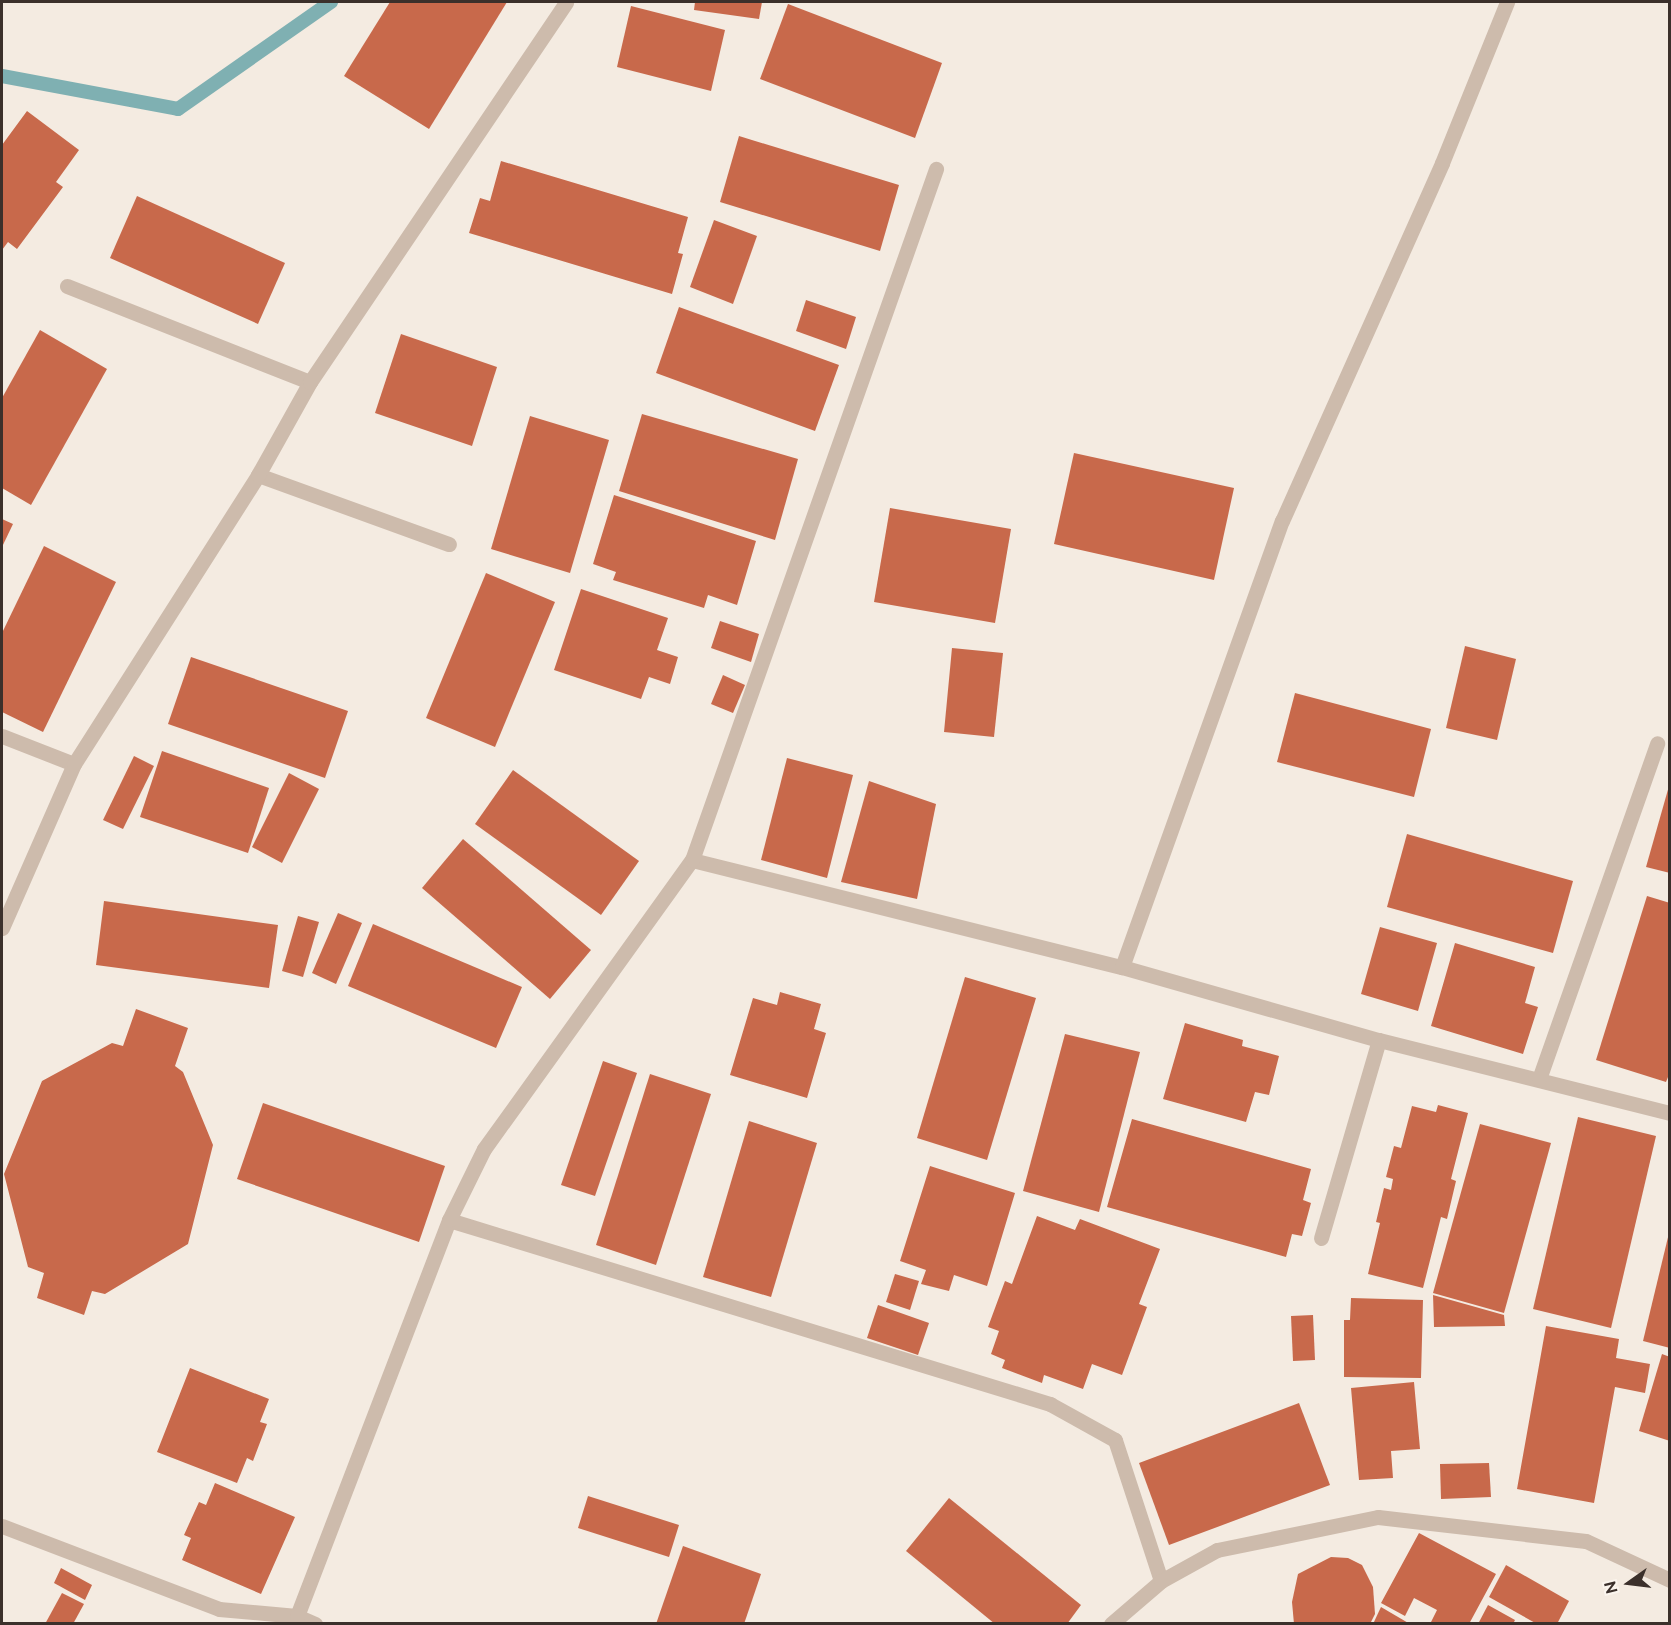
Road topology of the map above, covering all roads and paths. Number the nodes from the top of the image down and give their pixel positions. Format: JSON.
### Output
{"nodes":[{"id":1,"x":566,"y":2,"type":"edge"},
{"id":2,"x":1507,"y":2,"type":"edge"},
{"id":3,"x":936,"y":169,"type":"dead end"},
{"id":4,"x":67,"y":286,"type":"dead end"},
{"id":5,"x":310,"y":382,"type":"junction"},
{"id":6,"x":258,"y":475,"type":"junction"},
{"id":7,"x":449,"y":544,"type":"dead end"},
{"id":8,"x":2,"y":736,"type":"edge"},
{"id":9,"x":1657,"y":743,"type":"dead end"},
{"id":10,"x":74,"y":764,"type":"junction"},
{"id":11,"x":692,"y":860,"type":"junction"},
{"id":12,"x":2,"y":928,"type":"edge"},
{"id":13,"x":1122,"y":967,"type":"junction"},
{"id":14,"x":1379,"y":1040,"type":"junction"},
{"id":15,"x":1539,"y":1079,"type":"junction"},
{"id":16,"x":1670,"y":1113,"type":"edge"},
{"id":17,"x":448,"y":1220,"type":"junction"},
{"id":18,"x":1321,"y":1238,"type":"dead end"},
{"id":19,"x":2,"y":1526,"type":"edge"},
{"id":20,"x":1670,"y":1580,"type":"edge"},
{"id":21,"x":1161,"y":1581,"type":"junction"},
{"id":22,"x":297,"y":1616,"type":"junction"},
{"id":23,"x":315,"y":1623,"type":"edge"},
{"id":24,"x":1112,"y":1623,"type":"edge"}],
"edges":[{"from":1,"to":5,"type":"street"},
{"from":2,"to":13,"type":"street"},
{"from":3,"to":11,"type":"street"},
{"from":4,"to":5,"type":"street"},
{"from":5,"to":6,"type":"street"},
{"from":6,"to":7,"type":"street"},
{"from":6,"to":10,"type":"street"},
{"from":8,"to":10,"type":"street"},
{"from":9,"to":15,"type":"street"},
{"from":10,"to":12,"type":"street"},
{"from":11,"to":13,"type":"street"},
{"from":11,"to":17,"type":"street"},
{"from":13,"to":14,"type":"street"},
{"from":14,"to":15,"type":"street"},
{"from":14,"to":18,"type":"street"},
{"from":15,"to":16,"type":"street"},
{"from":17,"to":21,"type":"street"},
{"from":17,"to":22,"type":"street"},
{"from":19,"to":22,"type":"street"},
{"from":20,"to":21,"type":"street"},
{"from":21,"to":24,"type":"street"},
{"from":22,"to":23,"type":"street"}]}
